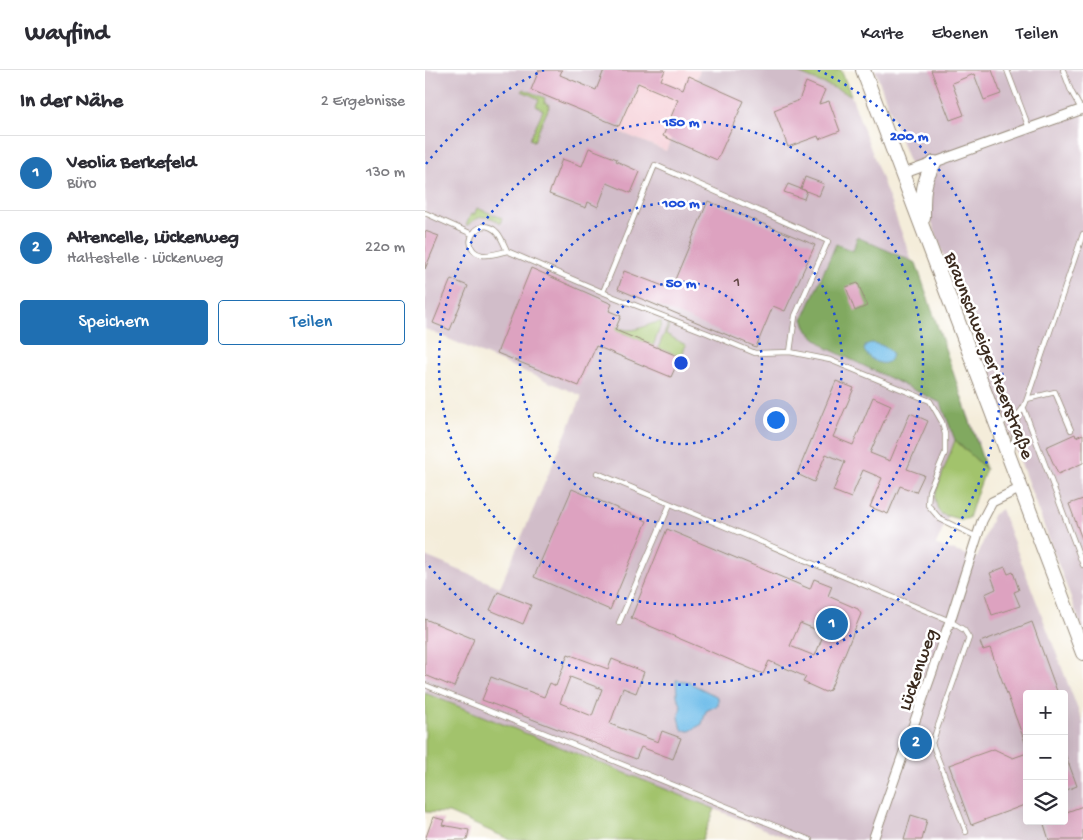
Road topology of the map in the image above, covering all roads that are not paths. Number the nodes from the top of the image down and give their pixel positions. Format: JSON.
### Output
{"nodes":[{"id":1,"x":863,"y":70,"type":"edge"},
{"id":2,"x":1007,"y":70,"type":"edge"},
{"id":3,"x":1063,"y":70,"type":"edge"},
{"id":4,"x":1082,"y":109,"type":"edge"},
{"id":5,"x":1029,"y":128,"type":"junction"},
{"id":6,"x":934,"y":163,"type":"junction"},
{"id":7,"x":903,"y":174,"type":"junction"},
{"id":8,"x":425,"y":213,"type":"edge"},
{"id":9,"x":923,"y":228,"type":"junction"},
{"id":10,"x":472,"y":234,"type":"junction"},
{"id":11,"x":1083,"y":234,"type":"edge"},
{"id":12,"x":507,"y":251,"type":"junction"},
{"id":13,"x":603,"y":292,"type":"junction"},
{"id":14,"x":790,"y":352,"type":"junction"},
{"id":15,"x":1027,"y":399,"type":"junction"},
{"id":16,"x":1024,"y":409,"type":"junction"},
{"id":17,"x":1018,"y":415,"type":"junction"},
{"id":18,"x":997,"y":424,"type":"junction"},
{"id":19,"x":1071,"y":430,"type":"dead end"},
{"id":20,"x":1011,"y":459,"type":"junction"},
{"id":21,"x":597,"y":473,"type":"dead end"},
{"id":22,"x":1021,"y":488,"type":"junction"},
{"id":23,"x":670,"y":504,"type":"junction"},
{"id":24,"x":977,"y":537,"type":"junction"},
{"id":25,"x":1083,"y":565,"type":"edge"},
{"id":26,"x":950,"y":621,"type":"junction"},
{"id":27,"x":619,"y":622,"type":"dead end"},
{"id":28,"x":1083,"y":653,"type":"edge"},
{"id":29,"x":425,"y":685,"type":"edge"},
{"id":30,"x":966,"y":832,"type":"dead end"},
{"id":31,"x":810,"y":840,"type":"edge"},
{"id":32,"x":873,"y":840,"type":"edge"}],
"edges":[{"from":1,"to":7,"type":"main road","name":"Braunschweiger Heerstraße"},
{"from":2,"to":5,"type":"lane"},
{"from":3,"to":4,"type":"lane"},
{"from":4,"to":5,"type":"street"},
{"from":5,"to":6,"type":"street"},
{"from":6,"to":7,"type":"street"},
{"from":6,"to":9,"type":"main road"},
{"from":7,"to":9,"type":"main road","name":"Braunschweiger Heerstraße"},
{"from":8,"to":10,"type":"lane"},
{"from":9,"to":18,"type":"main road","name":"Braunschweiger Heerstraße"},
{"from":10,"to":12,"type":"lane"},
{"from":10,"to":12,"type":"lane"},
{"from":11,"to":15,"type":"lane"},
{"from":12,"to":13,"type":"lane"},
{"from":13,"to":14,"type":"lane"},
{"from":13,"to":14,"type":"lane"},
{"from":14,"to":24,"type":"lane"},
{"from":15,"to":16,"type":"lane"},
{"from":15,"to":19,"type":"lane"},
{"from":16,"to":17,"type":"lane"},
{"from":16,"to":25,"type":"lane"},
{"from":17,"to":18,"type":"lane"},
{"from":17,"to":20,"type":"lane"},
{"from":18,"to":20,"type":"main road","name":"Braunschweiger Heerstraße"},
{"from":20,"to":22,"type":"main road","name":"Braunschweiger Heerstraße"},
{"from":21,"to":23,"type":"lane"},
{"from":22,"to":24,"type":"street","name":"Lückenweg"},
{"from":22,"to":28,"type":"main road","name":"Braunschweiger Heerstraße"},
{"from":23,"to":26,"type":"lane"},
{"from":23,"to":27,"type":"lane"},
{"from":24,"to":26,"type":"street","name":"Lückenweg"},
{"from":26,"to":30,"type":"lane"},
{"from":26,"to":32,"type":"street","name":"Lückenweg"},
{"from":29,"to":31,"type":"lane"}]}
